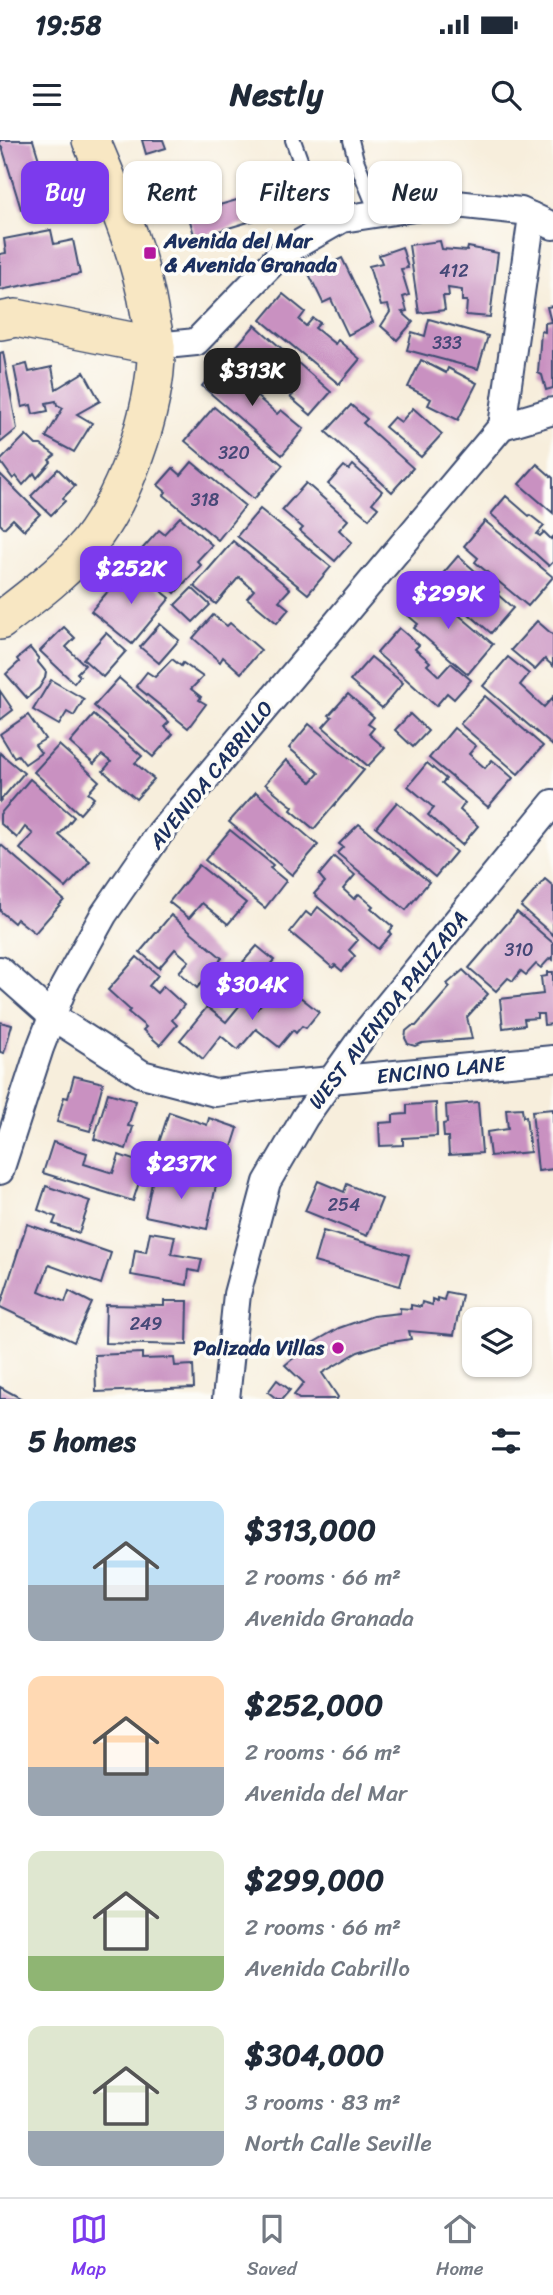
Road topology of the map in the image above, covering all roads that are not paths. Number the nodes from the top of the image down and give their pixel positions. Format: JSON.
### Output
{"nodes":[{"id":1,"x":91,"y":140,"type":"edge"},
{"id":2,"x":293,"y":140,"type":"edge"},
{"id":3,"x":351,"y":140,"type":"edge"},
{"id":4,"x":368,"y":189,"type":"edge"},
{"id":5,"x":462,"y":205,"type":"edge"},
{"id":6,"x":368,"y":215,"type":"edge"},
{"id":7,"x":542,"y":221,"type":"edge"},
{"id":8,"x":329,"y":227,"type":"junction"},
{"id":9,"x":0,"y":321,"type":"edge"},
{"id":10,"x":156,"y":346,"type":"junction"},
{"id":11,"x":553,"y":411,"type":"edge"},
{"id":12,"x":502,"y":426,"type":"junction"},
{"id":13,"x":0,"y":621,"type":"edge"},
{"id":14,"x":553,"y":803,"type":"edge"},
{"id":15,"x":0,"y":970,"type":"edge"},
{"id":16,"x":52,"y":1017,"type":"junction"},
{"id":17,"x":553,"y":1059,"type":"edge"},
{"id":18,"x":330,"y":1080,"type":"junction"},
{"id":19,"x":0,"y":1171,"type":"edge"},
{"id":20,"x":226,"y":1399,"type":"edge"}],
"edges":[{"from":1,"to":10,"type":"main road"},
{"from":2,"to":8,"type":"lane"},
{"from":3,"to":4,"type":"lane"},
{"from":5,"to":7,"type":"street"},
{"from":6,"to":8,"type":"street"},
{"from":7,"to":12,"type":"street"},
{"from":8,"to":10,"type":"street"},
{"from":9,"to":10,"type":"main road"},
{"from":10,"to":13,"type":"main road"},
{"from":11,"to":12,"type":"street"},
{"from":12,"to":16,"type":"street","name":"AVENIDA CABRILLO"},
{"from":14,"to":18,"type":"street","name":"WEST AVENIDA PALIZADA"},
{"from":15,"to":16,"type":"street","name":"ENCINO LANE"},
{"from":16,"to":18,"type":"street","name":"ENCINO LANE"},
{"from":16,"to":19,"type":"street","name":"AVENIDA CABRILLO"},
{"from":17,"to":18,"type":"street","name":"ENCINO LANE"},
{"from":18,"to":20,"type":"street","name":"WEST AVENIDA PALIZADA"}]}
